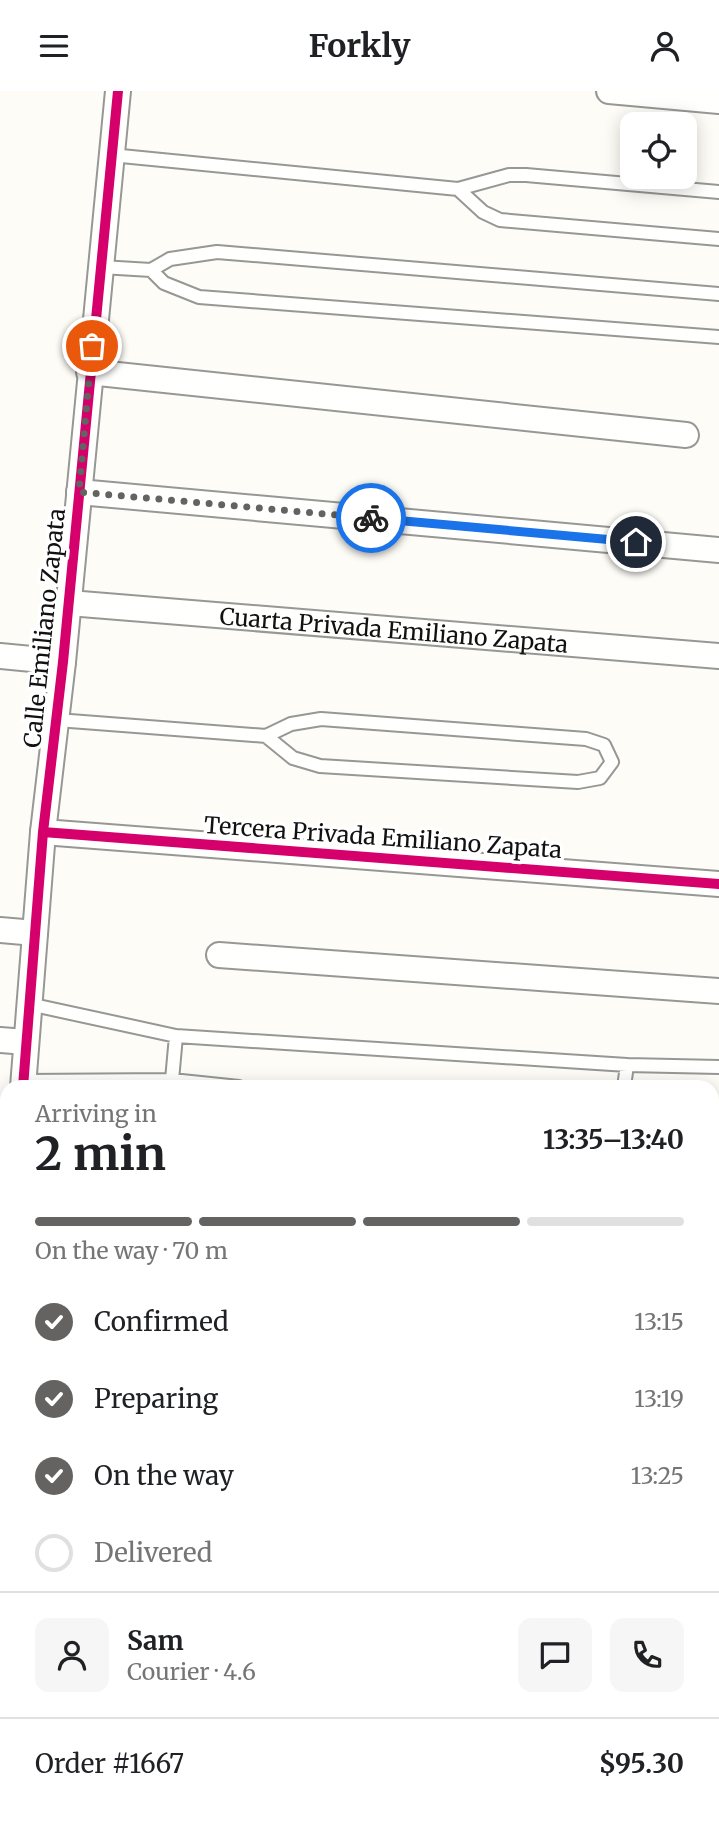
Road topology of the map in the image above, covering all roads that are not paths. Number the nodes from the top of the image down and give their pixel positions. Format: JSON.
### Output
{"nodes":[{"id":1,"x":118,"y":91,"type":"edge"},
{"id":2,"x":609,"y":91,"type":"edge"},
{"id":3,"x":719,"y":101,"type":"edge"},
{"id":4,"x":111,"y":155,"type":"junction"},
{"id":5,"x":458,"y":189,"type":"junction"},
{"id":6,"x":719,"y":191,"type":"edge"},
{"id":7,"x":719,"y":239,"type":"edge"},
{"id":8,"x":101,"y":267,"type":"junction"},
{"id":9,"x":151,"y":270,"type":"junction"},
{"id":10,"x":719,"y":294,"type":"edge"},
{"id":11,"x":719,"y":337,"type":"edge"},
{"id":12,"x":89,"y":372,"type":"junction"},
{"id":13,"x":686,"y":435,"type":"dead end"},
{"id":14,"x":79,"y":492,"type":"junction"},
{"id":15,"x":719,"y":550,"type":"edge"},
{"id":16,"x":69,"y":603,"type":"junction"},
{"id":17,"x":0,"y":656,"type":"edge"},
{"id":18,"x":719,"y":656,"type":"edge"},
{"id":19,"x":63,"y":662,"type":"junction"},
{"id":20,"x":57,"y":720,"type":"junction"},
{"id":21,"x":266,"y":736,"type":"junction"},
{"id":22,"x":43,"y":832,"type":"junction"},
{"id":23,"x":719,"y":884,"type":"edge"},
{"id":24,"x":0,"y":930,"type":"edge"},
{"id":25,"x":35,"y":933,"type":"junction"},
{"id":26,"x":219,"y":955,"type":"dead end"},
{"id":27,"x":719,"y":991,"type":"edge"},
{"id":28,"x":30,"y":1005,"type":"junction"},
{"id":29,"x":176,"y":1036,"type":"junction"},
{"id":30,"x":0,"y":1040,"type":"edge"},
{"id":31,"x":26,"y":1042,"type":"junction"},
{"id":32,"x":627,"y":1065,"type":"junction"},
{"id":33,"x":719,"y":1067,"type":"edge"},
{"id":34,"x":24,"y":1080,"type":"edge"},
{"id":35,"x":173,"y":1080,"type":"edge"},
{"id":36,"x":625,"y":1080,"type":"edge"}],
"edges":[{"from":1,"to":4,"type":"street","name":"Calle Emiliano Zapata"},
{"from":2,"to":3,"type":"street"},
{"from":4,"to":5,"type":"lane"},
{"from":4,"to":8,"type":"street","name":"Calle Emiliano Zapata"},
{"from":5,"to":6,"type":"lane"},
{"from":5,"to":7,"type":"lane"},
{"from":8,"to":9,"type":"lane"},
{"from":8,"to":12,"type":"street","name":"Calle Emiliano Zapata"},
{"from":9,"to":10,"type":"lane"},
{"from":9,"to":11,"type":"lane"},
{"from":12,"to":13,"type":"street"},
{"from":12,"to":14,"type":"street","name":"Calle Emiliano Zapata"},
{"from":14,"to":15,"type":"street"},
{"from":14,"to":16,"type":"street","name":"Calle Emiliano Zapata"},
{"from":16,"to":18,"type":"street","name":"Cuarta Privada Emiliano Zapata"},
{"from":16,"to":19,"type":"street","name":"Calle Emiliano Zapata"},
{"from":17,"to":19,"type":"street"},
{"from":19,"to":20,"type":"street","name":"Calle Emiliano Zapata"},
{"from":20,"to":21,"type":"lane"},
{"from":20,"to":22,"type":"street","name":"Calle Emiliano Zapata"},
{"from":21,"to":21,"type":"lane"},
{"from":22,"to":23,"type":"street","name":"Tercera Privada Emiliano Zapata"},
{"from":22,"to":25,"type":"street","name":"Calle Emiliano Zapata"},
{"from":24,"to":25,"type":"street"},
{"from":25,"to":28,"type":"street","name":"Calle Emiliano Zapata"},
{"from":26,"to":27,"type":"street"},
{"from":28,"to":29,"type":"lane"},
{"from":28,"to":31,"type":"street","name":"Calle Emiliano Zapata"},
{"from":29,"to":32,"type":"lane"},
{"from":29,"to":35,"type":"lane"},
{"from":30,"to":31,"type":"street"},
{"from":31,"to":34,"type":"street","name":"Calle Emiliano Zapata"},
{"from":32,"to":33,"type":"lane"},
{"from":32,"to":36,"type":"lane"}]}
